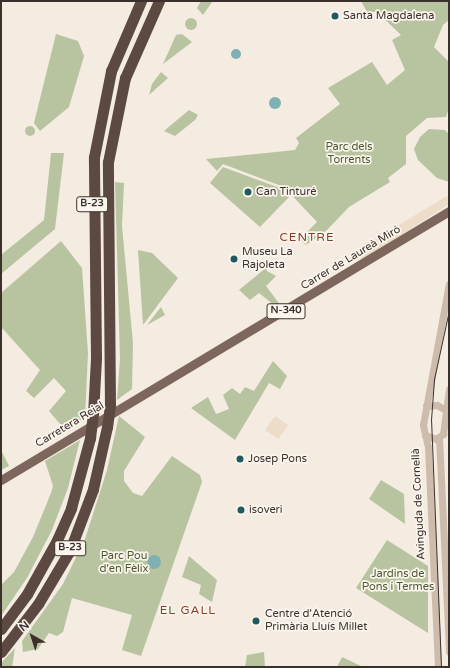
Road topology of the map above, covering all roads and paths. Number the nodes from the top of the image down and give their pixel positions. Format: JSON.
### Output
{"nodes":[{"id":1,"x":141,"y":1,"type":"edge"},
{"id":2,"x":159,"y":1,"type":"edge"},
{"id":3,"x":449,"y":211,"type":"edge"},
{"id":4,"x":439,"y":220,"type":"junction"},
{"id":5,"x":449,"y":221,"type":"edge"},
{"id":6,"x":449,"y":284,"type":"edge"},
{"id":7,"x":449,"y":390,"type":"edge"},
{"id":8,"x":152,"y":391,"type":"joint"},
{"id":9,"x":426,"y":406,"type":"junction"},
{"id":10,"x":444,"y":409,"type":"junction"},
{"id":11,"x":425,"y":435,"type":"junction"},
{"id":12,"x":439,"y":438,"type":"junction"},
{"id":13,"x":1,"y":480,"type":"edge"},
{"id":14,"x":1,"y":629,"type":"edge"},
{"id":15,"x":1,"y":652,"type":"edge"},
{"id":16,"x":449,"y":652,"type":"edge"},
{"id":17,"x":438,"y":667,"type":"edge"}],
"edges":[{"from":1,"to":14,"type":"highway","number":"B-23","bridge":true},
{"from":2,"to":15,"type":"highway","number":"B-23","bridge":true},
{"from":3,"to":4,"type":"main road","name":"Carrer de Laureà Miró","number":"N-340"},
{"from":4,"to":5,"type":"main road"},
{"from":4,"to":8,"type":"main road","name":"Carrer de Laureà Miró","number":"N-340"},
{"from":6,"to":9,"type":"street","name":"Avinguda de Cornellà"},
{"from":7,"to":10,"type":"street"},
{"from":8,"to":13,"type":"main road","name":"Carretera Reial","number":"N-340"},
{"from":9,"to":10,"type":"street"},
{"from":9,"to":11,"type":"street","name":"Avinguda de Cornellà"},
{"from":10,"to":12,"type":"street"},
{"from":11,"to":12,"type":"street","name":"Avinguda de Cornellà"},
{"from":11,"to":17,"type":"street","name":"Avinguda de Cornellà"},
{"from":12,"to":16,"type":"street"}]}
